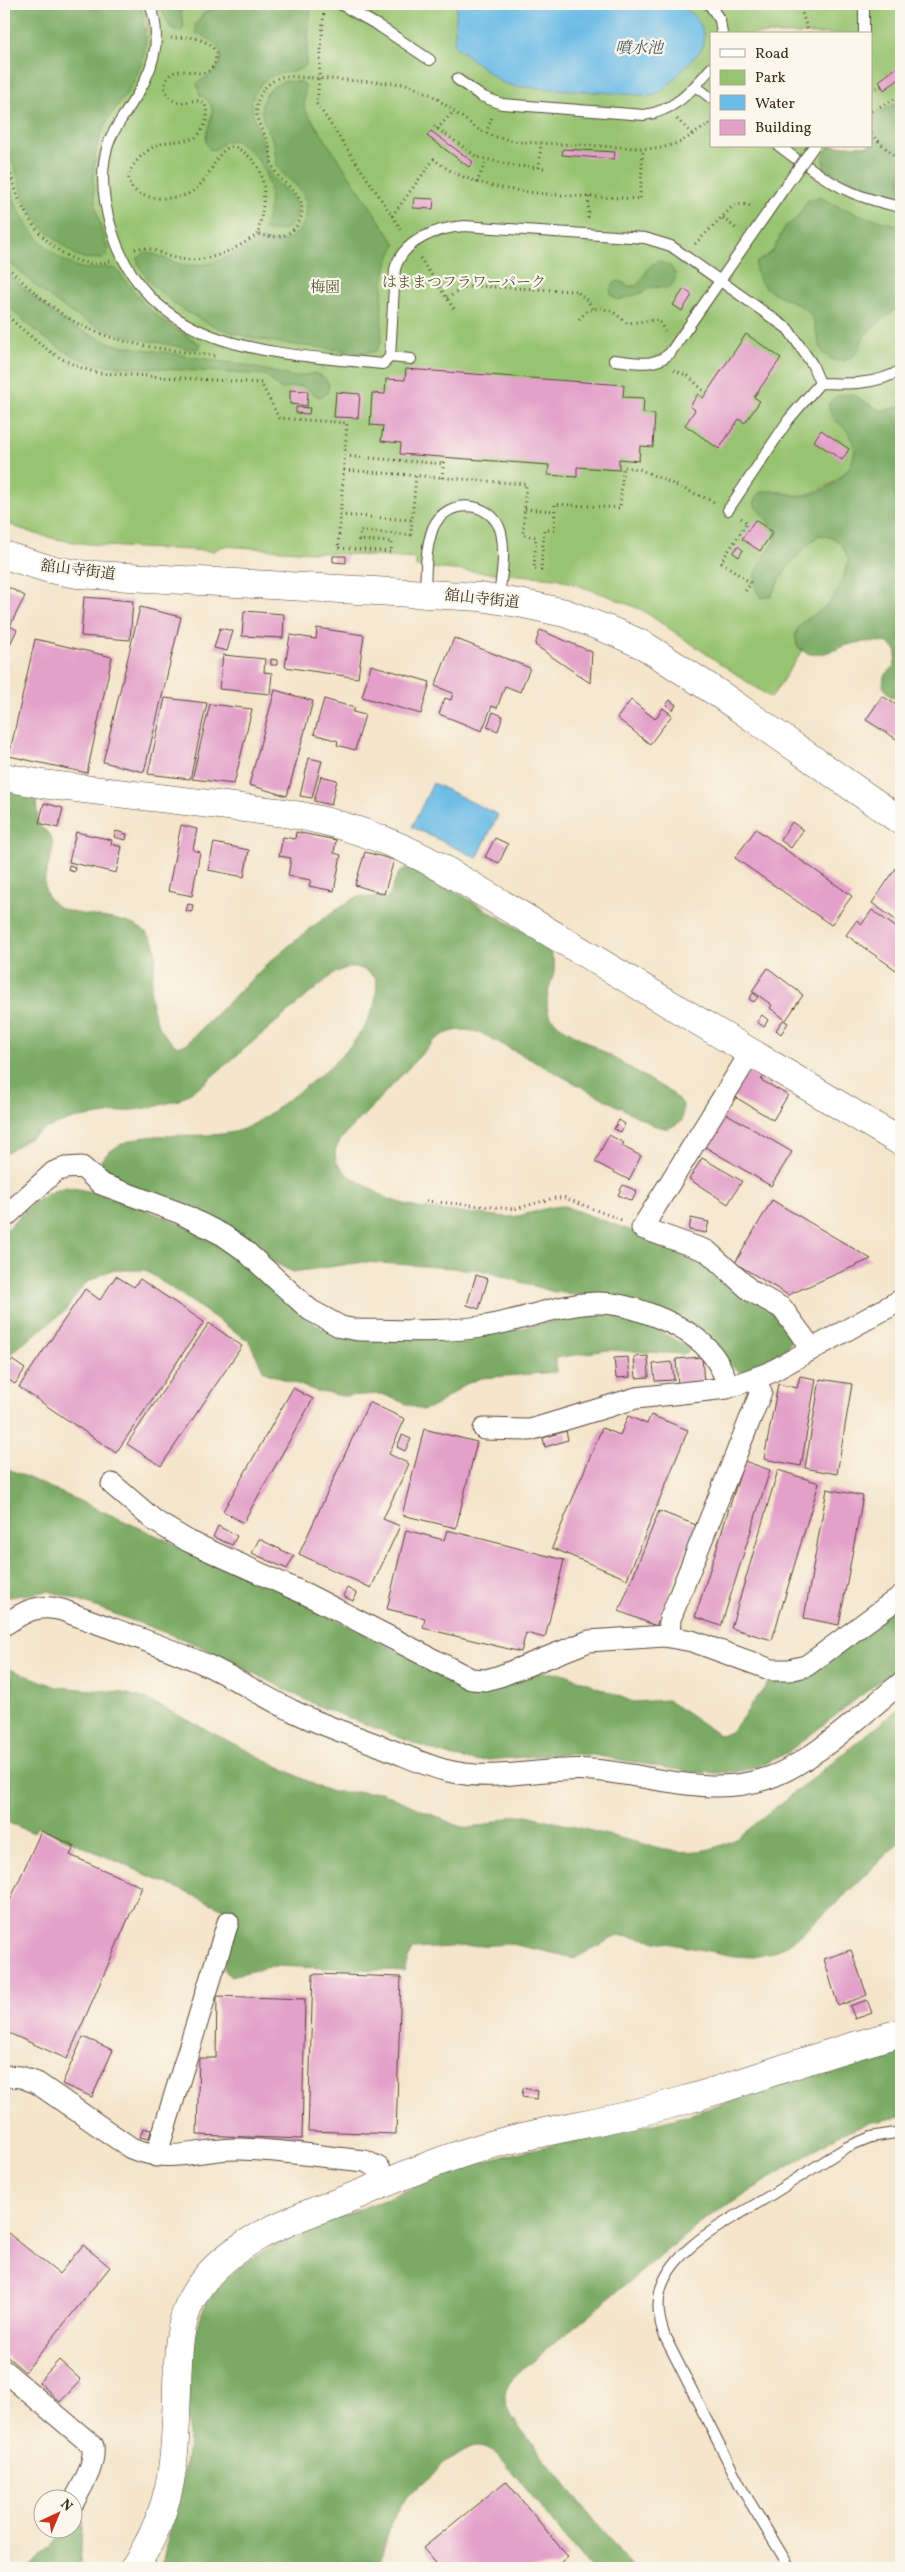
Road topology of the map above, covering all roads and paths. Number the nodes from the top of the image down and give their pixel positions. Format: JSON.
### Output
{"nodes":[{"id":1,"x":150,"y":4,"type":"edge"},
{"id":2,"x":325,"y":4,"type":"edge"},
{"id":3,"x":340,"y":4,"type":"edge"},
{"id":4,"x":709,"y":4,"type":"edge"},
{"id":5,"x":799,"y":4,"type":"edge"},
{"id":6,"x":864,"y":4,"type":"edge"},
{"id":7,"x":722,"y":32,"type":"edge"},
{"id":8,"x":808,"y":32,"type":"edge"},
{"id":9,"x":864,"y":32,"type":"edge"},
{"id":10,"x":157,"y":38,"type":"junction"},
{"id":11,"x":430,"y":60,"type":"dead end"},
{"id":12,"x":710,"y":69,"type":"edge"},
{"id":13,"x":319,"y":78,"type":"junction"},
{"id":14,"x":457,"y":79,"type":"dead end"},
{"id":15,"x":695,"y":86,"type":"junction"},
{"id":16,"x":882,"y":86,"type":"dead end"},
{"id":17,"x":872,"y":89,"type":"edge"},
{"id":18,"x":901,"y":96,"type":"edge"},
{"id":19,"x":710,"y":97,"type":"edge"},
{"id":20,"x":668,"y":110,"type":"junction"},
{"id":21,"x":872,"y":110,"type":"edge"},
{"id":22,"x":454,"y":111,"type":"dead end"},
{"id":23,"x":693,"y":135,"type":"dead end"},
{"id":24,"x":872,"y":135,"type":"edge"},
{"id":25,"x":541,"y":143,"type":"dead end"},
{"id":26,"x":782,"y":148,"type":"edge"},
{"id":27,"x":813,"y":148,"type":"edge"},
{"id":28,"x":643,"y":150,"type":"dead end"},
{"id":29,"x":4,"y":156,"type":"edge"},
{"id":30,"x":795,"y":158,"type":"dead end"},
{"id":31,"x":486,"y":160,"type":"junction"},
{"id":32,"x":901,"y":163,"type":"edge"},
{"id":33,"x":809,"y":167,"type":"dead end"},
{"id":34,"x":539,"y":168,"type":"junction"},
{"id":35,"x":545,"y":168,"type":"dead end"},
{"id":36,"x":477,"y":183,"type":"junction"},
{"id":37,"x":589,"y":195,"type":"junction"},
{"id":38,"x":901,"y":207,"type":"edge"},
{"id":39,"x":392,"y":216,"type":"junction"},
{"id":40,"x":765,"y":216,"type":"junction"},
{"id":41,"x":588,"y":217,"type":"dead end"},
{"id":42,"x":258,"y":234,"type":"junction"},
{"id":43,"x":412,"y":245,"type":"junction"},
{"id":44,"x":684,"y":255,"type":"junction"},
{"id":45,"x":122,"y":256,"type":"junction"},
{"id":46,"x":4,"y":264,"type":"edge"},
{"id":47,"x":720,"y":280,"type":"junction"},
{"id":48,"x":447,"y":298,"type":"junction"},
{"id":49,"x":593,"y":309,"type":"junction"},
{"id":50,"x":456,"y":312,"type":"dead end"},
{"id":51,"x":4,"y":313,"type":"edge"},
{"id":52,"x":579,"y":319,"type":"dead end"},
{"id":53,"x":670,"y":353,"type":"junction"},
{"id":54,"x":219,"y":356,"type":"dead end"},
{"id":55,"x":390,"y":358,"type":"junction"},
{"id":56,"x":411,"y":359,"type":"dead end"},
{"id":57,"x":614,"y":360,"type":"dead end"},
{"id":58,"x":661,"y":361,"type":"junction"},
{"id":59,"x":901,"y":370,"type":"edge"},
{"id":60,"x":820,"y":383,"type":"junction"},
{"id":61,"x":704,"y":391,"type":"dead end"},
{"id":62,"x":345,"y":456,"type":"junction"},
{"id":63,"x":444,"y":458,"type":"dead end"},
{"id":64,"x":444,"y":464,"type":"junction"},
{"id":65,"x":344,"y":470,"type":"junction"},
{"id":66,"x":416,"y":476,"type":"junction"},
{"id":67,"x":442,"y":478,"type":"junction"},
{"id":68,"x":525,"y":509,"type":"junction"},
{"id":69,"x":729,"y":510,"type":"junction"},
{"id":70,"x":555,"y":511,"type":"junction"},
{"id":71,"x":340,"y":515,"type":"junction"},
{"id":72,"x":412,"y":520,"type":"junction"},
{"id":73,"x":4,"y":555,"type":"edge"},
{"id":74,"x":744,"y":593,"type":"dead end"},
{"id":75,"x":425,"y":594,"type":"junction"},
{"id":76,"x":499,"y":600,"type":"junction"},
{"id":77,"x":4,"y":777,"type":"edge"},
{"id":78,"x":901,"y":822,"type":"edge"},
{"id":79,"x":751,"y":1052,"type":"junction"},
{"id":80,"x":901,"y":1142,"type":"edge"},
{"id":81,"x":426,"y":1201,"type":"dead end"},
{"id":82,"x":4,"y":1218,"type":"edge"},
{"id":83,"x":642,"y":1228,"type":"junction"},
{"id":84,"x":901,"y":1300,"type":"edge"},
{"id":85,"x":812,"y":1349,"type":"junction"},
{"id":86,"x":755,"y":1379,"type":"junction"},
{"id":87,"x":729,"y":1388,"type":"junction"},
{"id":88,"x":484,"y":1429,"type":"dead end"},
{"id":89,"x":112,"y":1484,"type":"dead end"},
{"id":90,"x":901,"y":1596,"type":"edge"},
{"id":91,"x":4,"y":1625,"type":"edge"},
{"id":92,"x":669,"y":1636,"type":"junction"},
{"id":93,"x":901,"y":1683,"type":"edge"},
{"id":94,"x":228,"y":1922,"type":"dead end"},
{"id":95,"x":901,"y":2034,"type":"edge"},
{"id":96,"x":4,"y":2076,"type":"edge"},
{"id":97,"x":901,"y":2132,"type":"edge"},
{"id":98,"x":156,"y":2156,"type":"junction"},
{"id":99,"x":386,"y":2182,"type":"junction"},
{"id":100,"x":4,"y":2371,"type":"edge"},
{"id":101,"x":80,"y":2490,"type":"edge"},
{"id":102,"x":134,"y":2568,"type":"edge"},
{"id":103,"x":790,"y":2568,"type":"edge"}],
"edges":[{"from":1,"to":10,"type":"lane"},
{"from":2,"to":13,"type":"path"},
{"from":3,"to":11,"type":"lane"},
{"from":4,"to":7,"type":"lane"},
{"from":5,"to":8,"type":"path"},
{"from":6,"to":9,"type":"lane"},
{"from":10,"to":42,"type":"path"},
{"from":10,"to":45,"type":"lane"},
{"from":12,"to":15,"type":"lane"},
{"from":13,"to":39,"type":"path"},
{"from":13,"to":42,"type":"path"},
{"from":14,"to":20,"type":"lane"},
{"from":15,"to":19,"type":"lane"},
{"from":15,"to":20,"type":"lane"},
{"from":16,"to":17,"type":"path"},
{"from":18,"to":21,"type":"path"},
{"from":20,"to":23,"type":"path"},
{"from":22,"to":31,"type":"path"},
{"from":24,"to":32,"type":"path"},
{"from":25,"to":34,"type":"path"},
{"from":26,"to":30,"type":"lane"},
{"from":27,"to":40,"type":"lane","bridge":true},
{"from":28,"to":37,"type":"path"},
{"from":29,"to":45,"type":"path"},
{"from":31,"to":34,"type":"path"},
{"from":31,"to":36,"type":"path"},
{"from":33,"to":38,"type":"lane"},
{"from":34,"to":35,"type":"path"},
{"from":36,"to":37,"type":"path"},
{"from":36,"to":39,"type":"path"},
{"from":37,"to":41,"type":"path"},
{"from":39,"to":43,"type":"path"},
{"from":40,"to":44,"type":"path"},
{"from":40,"to":47,"type":"lane"},
{"from":42,"to":45,"type":"path"},
{"from":43,"to":44,"type":"lane"},
{"from":43,"to":48,"type":"path"},
{"from":43,"to":55,"type":"lane"},
{"from":44,"to":47,"type":"lane"},
{"from":45,"to":55,"type":"lane"},
{"from":46,"to":54,"type":"path"},
{"from":47,"to":53,"type":"lane"},
{"from":47,"to":60,"type":"lane"},
{"from":48,"to":49,"type":"path"},
{"from":48,"to":50,"type":"path"},
{"from":49,"to":52,"type":"path"},
{"from":49,"to":53,"type":"path"},
{"from":51,"to":62,"type":"path"},
{"from":53,"to":58,"type":"lane"},
{"from":55,"to":56,"type":"lane"},
{"from":57,"to":58,"type":"lane"},
{"from":58,"to":61,"type":"path"},
{"from":59,"to":60,"type":"lane"},
{"from":60,"to":69,"type":"lane"},
{"from":62,"to":64,"type":"path"},
{"from":62,"to":65,"type":"path"},
{"from":63,"to":64,"type":"path"},
{"from":64,"to":67,"type":"path"},
{"from":65,"to":66,"type":"path"},
{"from":65,"to":71,"type":"path"},
{"from":66,"to":67,"type":"path"},
{"from":66,"to":72,"type":"path"},
{"from":67,"to":68,"type":"path"},
{"from":68,"to":70,"type":"path"},
{"from":68,"to":70,"type":"path"},
{"from":69,"to":70,"type":"path"},
{"from":69,"to":74,"type":"path"},
{"from":71,"to":72,"type":"path"},
{"from":71,"to":72,"type":"path"},
{"from":73,"to":75,"type":"street","name":"舘山寺街道"},
{"from":75,"to":76,"type":"street","name":"舘山寺街道"},
{"from":75,"to":76,"type":"lane"},
{"from":76,"to":78,"type":"street","name":"舘山寺街道"},
{"from":77,"to":79,"type":"street"},
{"from":79,"to":80,"type":"street"},
{"from":79,"to":83,"type":"street"},
{"from":81,"to":83,"type":"path"},
{"from":82,"to":87,"type":"street"},
{"from":83,"to":85,"type":"street"},
{"from":84,"to":85,"type":"street"},
{"from":85,"to":86,"type":"street"},
{"from":86,"to":87,"type":"street"},
{"from":86,"to":92,"type":"street"},
{"from":87,"to":88,"type":"street"},
{"from":89,"to":92,"type":"street"},
{"from":90,"to":92,"type":"street"},
{"from":91,"to":93,"type":"street"},
{"from":94,"to":98,"type":"street"},
{"from":95,"to":99,"type":"street"},
{"from":96,"to":98,"type":"street"},
{"from":97,"to":103,"type":"lane"},
{"from":98,"to":99,"type":"street"},
{"from":99,"to":102,"type":"street"},
{"from":100,"to":101,"type":"street"}]}
